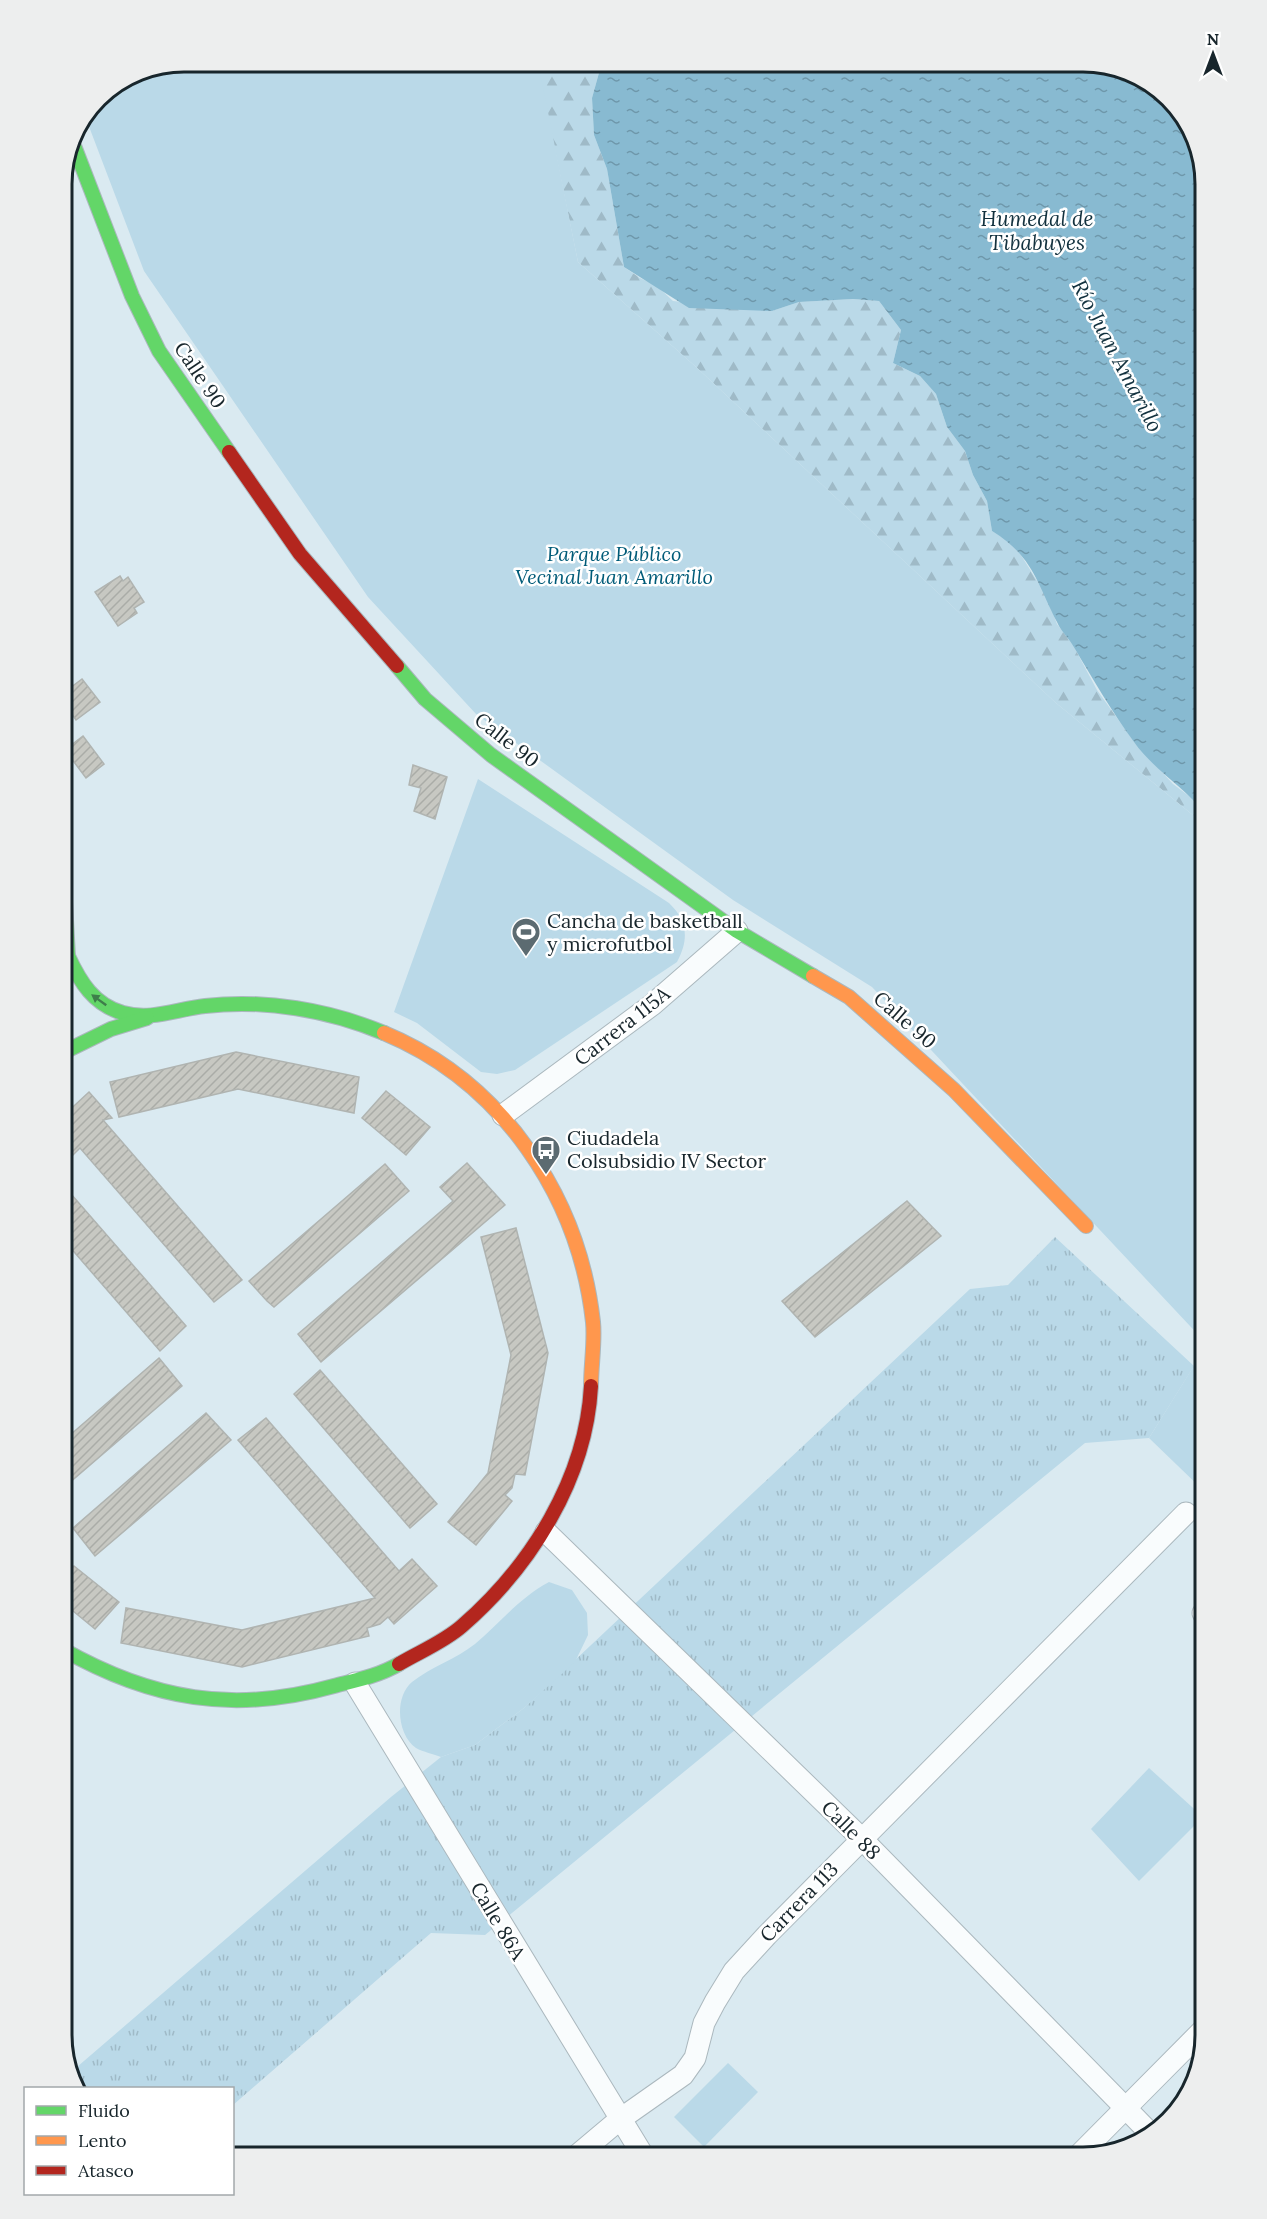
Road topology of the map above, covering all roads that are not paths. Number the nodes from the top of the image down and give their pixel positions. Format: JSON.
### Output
{"nodes":[{"id":1,"x":77,"y":153,"type":"edge"},
{"id":2,"x":737,"y":931,"type":"junction"},
{"id":3,"x":72,"y":966,"type":"edge"},
{"id":4,"x":150,"y":1017,"type":"junction"},
{"id":5,"x":72,"y":1048,"type":"edge"},
{"id":6,"x":503,"y":1115,"type":"junction"},
{"id":7,"x":1086,"y":1226,"type":"dead end"},
{"id":8,"x":1186,"y":1513,"type":"dead end"},
{"id":9,"x":546,"y":1532,"type":"junction"},
{"id":10,"x":72,"y":1656,"type":"edge"},
{"id":11,"x":355,"y":1683,"type":"junction"},
{"id":12,"x":861,"y":1838,"type":"junction"},
{"id":13,"x":1195,"y":2039,"type":"edge"},
{"id":14,"x":1124,"y":2109,"type":"junction"},
{"id":15,"x":619,"y":2120,"type":"junction"},
{"id":16,"x":1145,"y":2128,"type":"edge"},
{"id":17,"x":587,"y":2147,"type":"edge"},
{"id":18,"x":637,"y":2147,"type":"edge"},
{"id":19,"x":1087,"y":2147,"type":"edge"}],
"edges":[{"from":1,"to":2,"type":"street","name":"Calle 90"},
{"from":2,"to":6,"type":"street","name":"Carrera 115A"},
{"from":2,"to":7,"type":"street","name":"Calle 90"},
{"from":4,"to":3,"type":"street","one_way":true},
{"from":4,"to":5,"type":"street"},
{"from":4,"to":6,"type":"street"},
{"from":6,"to":9,"type":"street"},
{"from":8,"to":12,"type":"street","name":"Carrera 113"},
{"from":9,"to":11,"type":"street"},
{"from":9,"to":12,"type":"street","name":"Calle 88"},
{"from":10,"to":11,"type":"street"},
{"from":11,"to":15,"type":"street","name":"Calle 86A"},
{"from":12,"to":14,"type":"street","name":"Calle 88"},
{"from":12,"to":15,"type":"street","name":"Carrera 113"},
{"from":13,"to":14,"type":"street"},
{"from":14,"to":16,"type":"street","name":"Calle 88"},
{"from":14,"to":19,"type":"street"},
{"from":15,"to":17,"type":"street","name":"Carrera 113"},
{"from":15,"to":18,"type":"street","name":"Calle 86A"}]}
